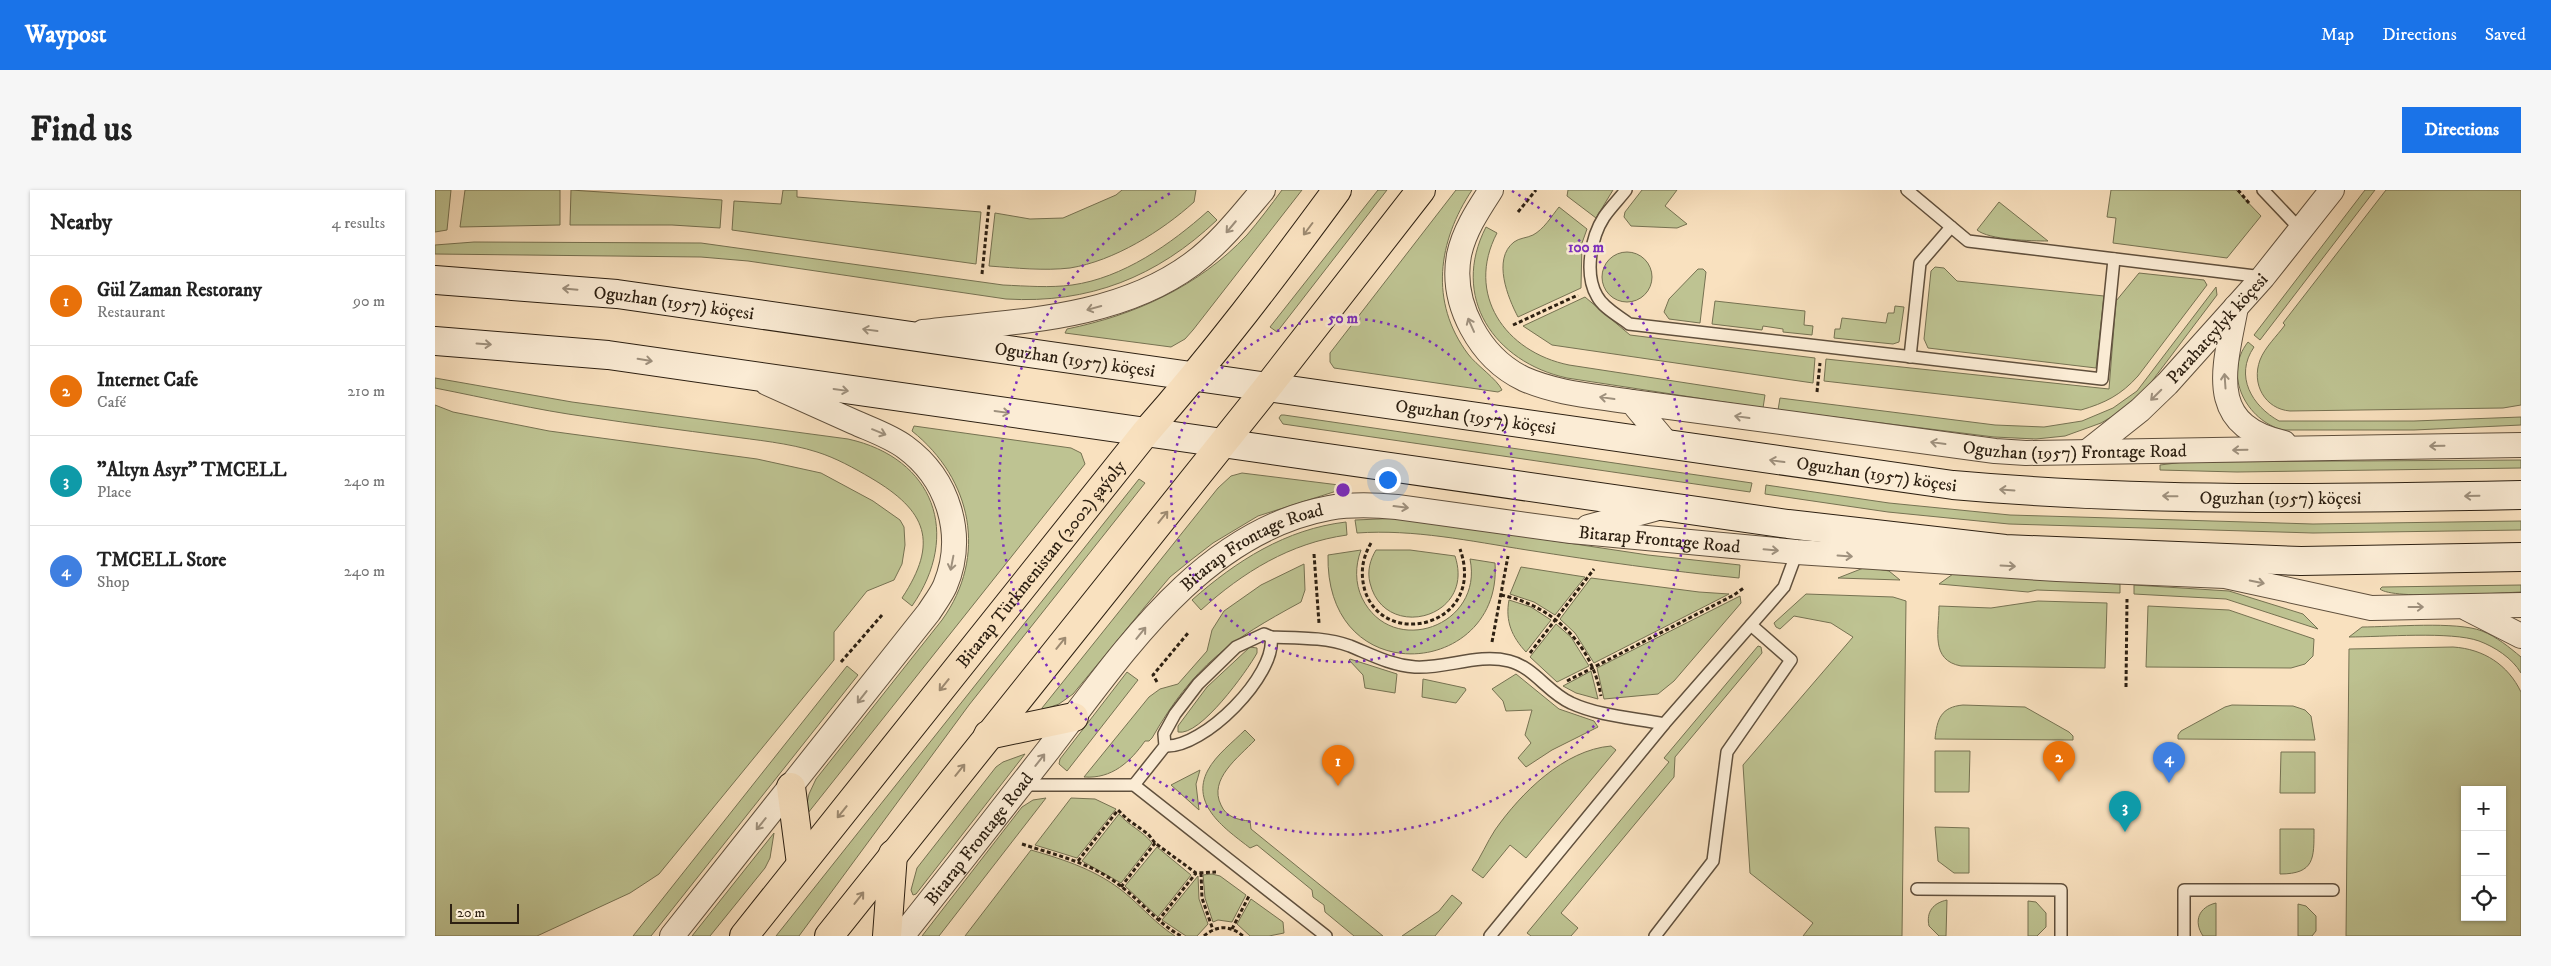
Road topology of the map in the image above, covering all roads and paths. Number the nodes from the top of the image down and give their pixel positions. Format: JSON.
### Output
{"nodes":[{"id":1,"x":1263,"y":190,"type":"edge"},
{"id":2,"x":1337,"y":190,"type":"edge"},
{"id":3,"x":1421,"y":190,"type":"edge"},
{"id":4,"x":1491,"y":190,"type":"edge"},
{"id":5,"x":1536,"y":190,"type":"edge"},
{"id":6,"x":1626,"y":190,"type":"edge"},
{"id":7,"x":1907,"y":190,"type":"edge"},
{"id":8,"x":2263,"y":190,"type":"edge"},
{"id":9,"x":2332,"y":190,"type":"edge"},
{"id":10,"x":989,"y":205,"type":"dead end"},
{"id":11,"x":1518,"y":212,"type":"dead end"},
{"id":12,"x":1951,"y":227,"type":"junction"},
{"id":13,"x":2301,"y":230,"type":"junction"},
{"id":14,"x":2114,"y":259,"type":"junction"},
{"id":15,"x":982,"y":274,"type":"dead end"},
{"id":16,"x":2263,"y":277,"type":"junction"},
{"id":17,"x":435,"y":280,"type":"edge"},
{"id":18,"x":1594,"y":288,"type":"junction"},
{"id":19,"x":2235,"y":307,"type":"junction"},
{"id":20,"x":1513,"y":325,"type":"dead end"},
{"id":21,"x":904,"y":334,"type":"junction"},
{"id":22,"x":435,"y":341,"type":"edge"},
{"id":23,"x":1821,"y":346,"type":"junction"},
{"id":24,"x":1910,"y":357,"type":"junction"},
{"id":25,"x":1196,"y":376,"type":"junction"},
{"id":26,"x":755,"y":377,"type":"junction"},
{"id":27,"x":1266,"y":389,"type":"junction"},
{"id":28,"x":1817,"y":392,"type":"dead end"},
{"id":29,"x":1632,"y":402,"type":"junction"},
{"id":30,"x":1146,"y":432,"type":"junction"},
{"id":31,"x":1221,"y":444,"type":"junction"},
{"id":32,"x":2521,"y":445,"type":"edge"},
{"id":33,"x":1669,"y":446,"type":"junction"},
{"id":34,"x":2307,"y":449,"type":"junction"},
{"id":35,"x":2087,"y":452,"type":"junction"},
{"id":36,"x":2521,"y":495,"type":"edge"},
{"id":37,"x":1665,"y":506,"type":"junction"},
{"id":38,"x":1571,"y":531,"type":"junction"},
{"id":39,"x":1371,"y":543,"type":"dead end"},
{"id":40,"x":1460,"y":549,"type":"dead end"},
{"id":41,"x":1797,"y":552,"type":"junction"},
{"id":42,"x":1314,"y":554,"type":"dead end"},
{"id":43,"x":1509,"y":556,"type":"dead end"},
{"id":44,"x":2521,"y":557,"type":"edge"},
{"id":45,"x":2180,"y":558,"type":"junction"},
{"id":46,"x":1595,"y":569,"type":"dead end"},
{"id":47,"x":2225,"y":576,"type":"junction"},
{"id":48,"x":1745,"y":587,"type":"dead end"},
{"id":49,"x":1501,"y":595,"type":"junction"},
{"id":50,"x":2127,"y":599,"type":"dead end"},
{"id":51,"x":2521,"y":605,"type":"edge"},
{"id":52,"x":2464,"y":607,"type":"junction"},
{"id":53,"x":882,"y":615,"type":"dead end"},
{"id":54,"x":1555,"y":620,"type":"junction"},
{"id":55,"x":1751,"y":625,"type":"junction"},
{"id":56,"x":1188,"y":633,"type":"dead end"},
{"id":57,"x":2521,"y":636,"type":"edge"},
{"id":58,"x":1271,"y":637,"type":"junction"},
{"id":59,"x":1319,"y":639,"type":"junction"},
{"id":60,"x":1490,"y":658,"type":"junction"},
{"id":61,"x":841,"y":662,"type":"dead end"},
{"id":62,"x":1520,"y":665,"type":"junction"},
{"id":63,"x":1593,"y":667,"type":"junction"},
{"id":64,"x":1157,"y":682,"type":"dead end"},
{"id":65,"x":2126,"y":687,"type":"dead end"},
{"id":66,"x":1553,"y":692,"type":"junction"},
{"id":67,"x":1600,"y":712,"type":"junction"},
{"id":68,"x":1074,"y":717,"type":"junction"},
{"id":69,"x":1664,"y":724,"type":"junction"},
{"id":70,"x":988,"y":734,"type":"junction"},
{"id":71,"x":1165,"y":746,"type":"junction"},
{"id":72,"x":1021,"y":785,"type":"junction"},
{"id":73,"x":1134,"y":785,"type":"junction"},
{"id":74,"x":791,"y":787,"type":"junction"},
{"id":75,"x":1022,"y":844,"type":"dead end"},
{"id":76,"x":1155,"y":844,"type":"junction"},
{"id":77,"x":893,"y":854,"type":"junction"},
{"id":78,"x":1078,"y":861,"type":"junction"},
{"id":79,"x":801,"y":864,"type":"junction"},
{"id":80,"x":1196,"y":873,"type":"junction"},
{"id":81,"x":1201,"y":873,"type":"junction"},
{"id":82,"x":1221,"y":874,"type":"dead end"},
{"id":83,"x":1121,"y":887,"type":"junction"},
{"id":84,"x":1243,"y":889,"type":"dead end"},
{"id":85,"x":1917,"y":889,"type":"dead end"},
{"id":86,"x":2333,"y":890,"type":"dead end"},
{"id":87,"x":1250,"y":895,"type":"junction"},
{"id":88,"x":1257,"y":900,"type":"dead end"},
{"id":89,"x":1159,"y":921,"type":"junction"},
{"id":90,"x":1232,"y":929,"type":"junction"},
{"id":91,"x":1213,"y":930,"type":"junction"},
{"id":92,"x":672,"y":936,"type":"edge"},
{"id":93,"x":744,"y":936,"type":"edge"},
{"id":94,"x":829,"y":936,"type":"edge"},
{"id":95,"x":887,"y":936,"type":"edge"},
{"id":96,"x":902,"y":936,"type":"edge"},
{"id":97,"x":1181,"y":936,"type":"edge"},
{"id":98,"x":1204,"y":936,"type":"edge"},
{"id":99,"x":1243,"y":936,"type":"edge"},
{"id":100,"x":1326,"y":936,"type":"edge"},
{"id":101,"x":1490,"y":936,"type":"edge"},
{"id":102,"x":1655,"y":936,"type":"edge"},
{"id":103,"x":2061,"y":936,"type":"edge"},
{"id":104,"x":2184,"y":936,"type":"edge"}],
"edges":[{"from":1,"to":21,"type":"street","one_way":true},
{"from":2,"to":25,"type":"main road","name":"Bitarap Türkmenistan (2002) şaýoly","one_way":true},
{"from":3,"to":27,"type":"main road"},
{"from":29,"to":4,"type":"street","one_way":true},
{"from":5,"to":11,"type":"path"},
{"from":6,"to":18,"type":"lane"},
{"from":7,"to":12,"type":"lane"},
{"from":8,"to":13,"type":"lane"},
{"from":9,"to":13,"type":"street","name":"Parahatçylyk köçesi"},
{"from":10,"to":15,"type":"path"},
{"from":12,"to":14,"type":"lane"},
{"from":12,"to":24,"type":"lane"},
{"from":13,"to":16,"type":"street","name":"Parahatçylyk köçesi"},
{"from":14,"to":16,"type":"lane"},
{"from":14,"to":24,"type":"lane"},
{"from":16,"to":19,"type":"street","name":"Parahatçylyk köçesi"},
{"from":21,"to":17,"type":"main road","name":"Oguzhan (1957) köçesi","one_way":true},
{"from":18,"to":20,"type":"path"},
{"from":18,"to":23,"type":"lane"},
{"from":34,"to":19,"type":"street","one_way":true},
{"from":19,"to":35,"type":"street","name":"Parahatçylyk köçesi","one_way":true},
{"from":21,"to":25,"type":"main road","name":"Oguzhan (1957) köçesi"},
{"from":22,"to":26,"type":"main road","one_way":true},
{"from":23,"to":24,"type":"lane"},
{"from":23,"to":28,"type":"path"},
{"from":25,"to":27,"type":"main road","name":"Oguzhan (1957) köçesi"},
{"from":25,"to":30,"type":"main road","name":"Bitarap Türkmenistan (2002) şaýoly"},
{"from":26,"to":30,"type":"main road","one_way":true},
{"from":26,"to":74,"type":"street","one_way":true},
{"from":27,"to":31,"type":"main road"},
{"from":27,"to":33,"type":"main road","name":"Oguzhan (1957) köçesi"},
{"from":29,"to":33,"type":"street"},
{"from":35,"to":29,"type":"street","name":"Oguzhan (1957) Frontage Road","one_way":true},
{"from":30,"to":31,"type":"main road"},
{"from":30,"to":79,"type":"main road","name":"Bitarap Türkmenistan (2002) şaýoly","one_way":true},
{"from":31,"to":37,"type":"main road"},
{"from":70,"to":31,"type":"main road","one_way":true},
{"from":32,"to":34,"type":"street","name":"Oguzhan (1957) Frontage Road","one_way":true},
{"from":36,"to":33,"type":"main road","name":"Oguzhan (1957) köçesi","one_way":true},
{"from":34,"to":35,"type":"street","name":"Oguzhan (1957) Frontage Road","one_way":true},
{"from":37,"to":38,"type":"street"},
{"from":37,"to":45,"type":"main road"},
{"from":38,"to":41,"type":"street","name":"Bitarap Frontage Road","one_way":true},
{"from":68,"to":38,"type":"street","name":"Bitarap Frontage Road","one_way":true},
{"from":39,"to":40,"type":"path"},
{"from":41,"to":47,"type":"street","one_way":true},
{"from":41,"to":55,"type":"lane"},
{"from":42,"to":59,"type":"path"},
{"from":43,"to":49,"type":"path"},
{"from":44,"to":45,"type":"main road"},
{"from":45,"to":47,"type":"street"},
{"from":46,"to":54,"type":"path"},
{"from":47,"to":52,"type":"street","one_way":true},
{"from":48,"to":63,"type":"path"},
{"from":49,"to":54,"type":"path"},
{"from":49,"to":60,"type":"path"},
{"from":50,"to":65,"type":"path"},
{"from":51,"to":52,"type":"street"},
{"from":52,"to":57,"type":"street"},
{"from":53,"to":61,"type":"path"},
{"from":54,"to":62,"type":"path"},
{"from":54,"to":63,"type":"path"},
{"from":55,"to":69,"type":"lane"},
{"from":55,"to":102,"type":"lane"},
{"from":56,"to":64,"type":"path"},
{"from":58,"to":59,"type":"lane"},
{"from":58,"to":71,"type":"lane"},
{"from":58,"to":71,"type":"lane"},
{"from":59,"to":60,"type":"lane"},
{"from":60,"to":62,"type":"lane"},
{"from":62,"to":66,"type":"lane"},
{"from":63,"to":66,"type":"path"},
{"from":63,"to":67,"type":"path"},
{"from":66,"to":67,"type":"lane"},
{"from":67,"to":69,"type":"lane"},
{"from":68,"to":70,"type":"main road"},
{"from":72,"to":68,"type":"street","name":"Bitarap Frontage Road","one_way":true},
{"from":69,"to":101,"type":"lane"},
{"from":77,"to":70,"type":"main road","one_way":true},
{"from":71,"to":73,"type":"lane"},
{"from":72,"to":73,"type":"lane"},
{"from":72,"to":96,"type":"street","name":"Bitarap Frontage Road"},
{"from":73,"to":100,"type":"lane"},
{"from":74,"to":79,"type":"main road"},
{"from":74,"to":92,"type":"street","one_way":true},
{"from":75,"to":78,"type":"path"},
{"from":76,"to":78,"type":"path"},
{"from":76,"to":80,"type":"path"},
{"from":76,"to":83,"type":"path"},
{"from":94,"to":77,"type":"main road","one_way":true},
{"from":77,"to":95,"type":"main road"},
{"from":78,"to":83,"type":"path"},
{"from":79,"to":93,"type":"main road","name":"Bitarap Türkmenistan (2002) şaýoly"},
{"from":80,"to":81,"type":"path"},
{"from":80,"to":89,"type":"path"},
{"from":81,"to":82,"type":"path"},
{"from":81,"to":91,"type":"path"},
{"from":83,"to":89,"type":"path"},
{"from":84,"to":87,"type":"path"},
{"from":85,"to":103,"type":"lane"},
{"from":86,"to":104,"type":"lane"},
{"from":87,"to":88,"type":"path"},
{"from":87,"to":90,"type":"path"},
{"from":89,"to":97,"type":"path"},
{"from":90,"to":91,"type":"path"},
{"from":90,"to":99,"type":"path"},
{"from":91,"to":98,"type":"path"}]}
